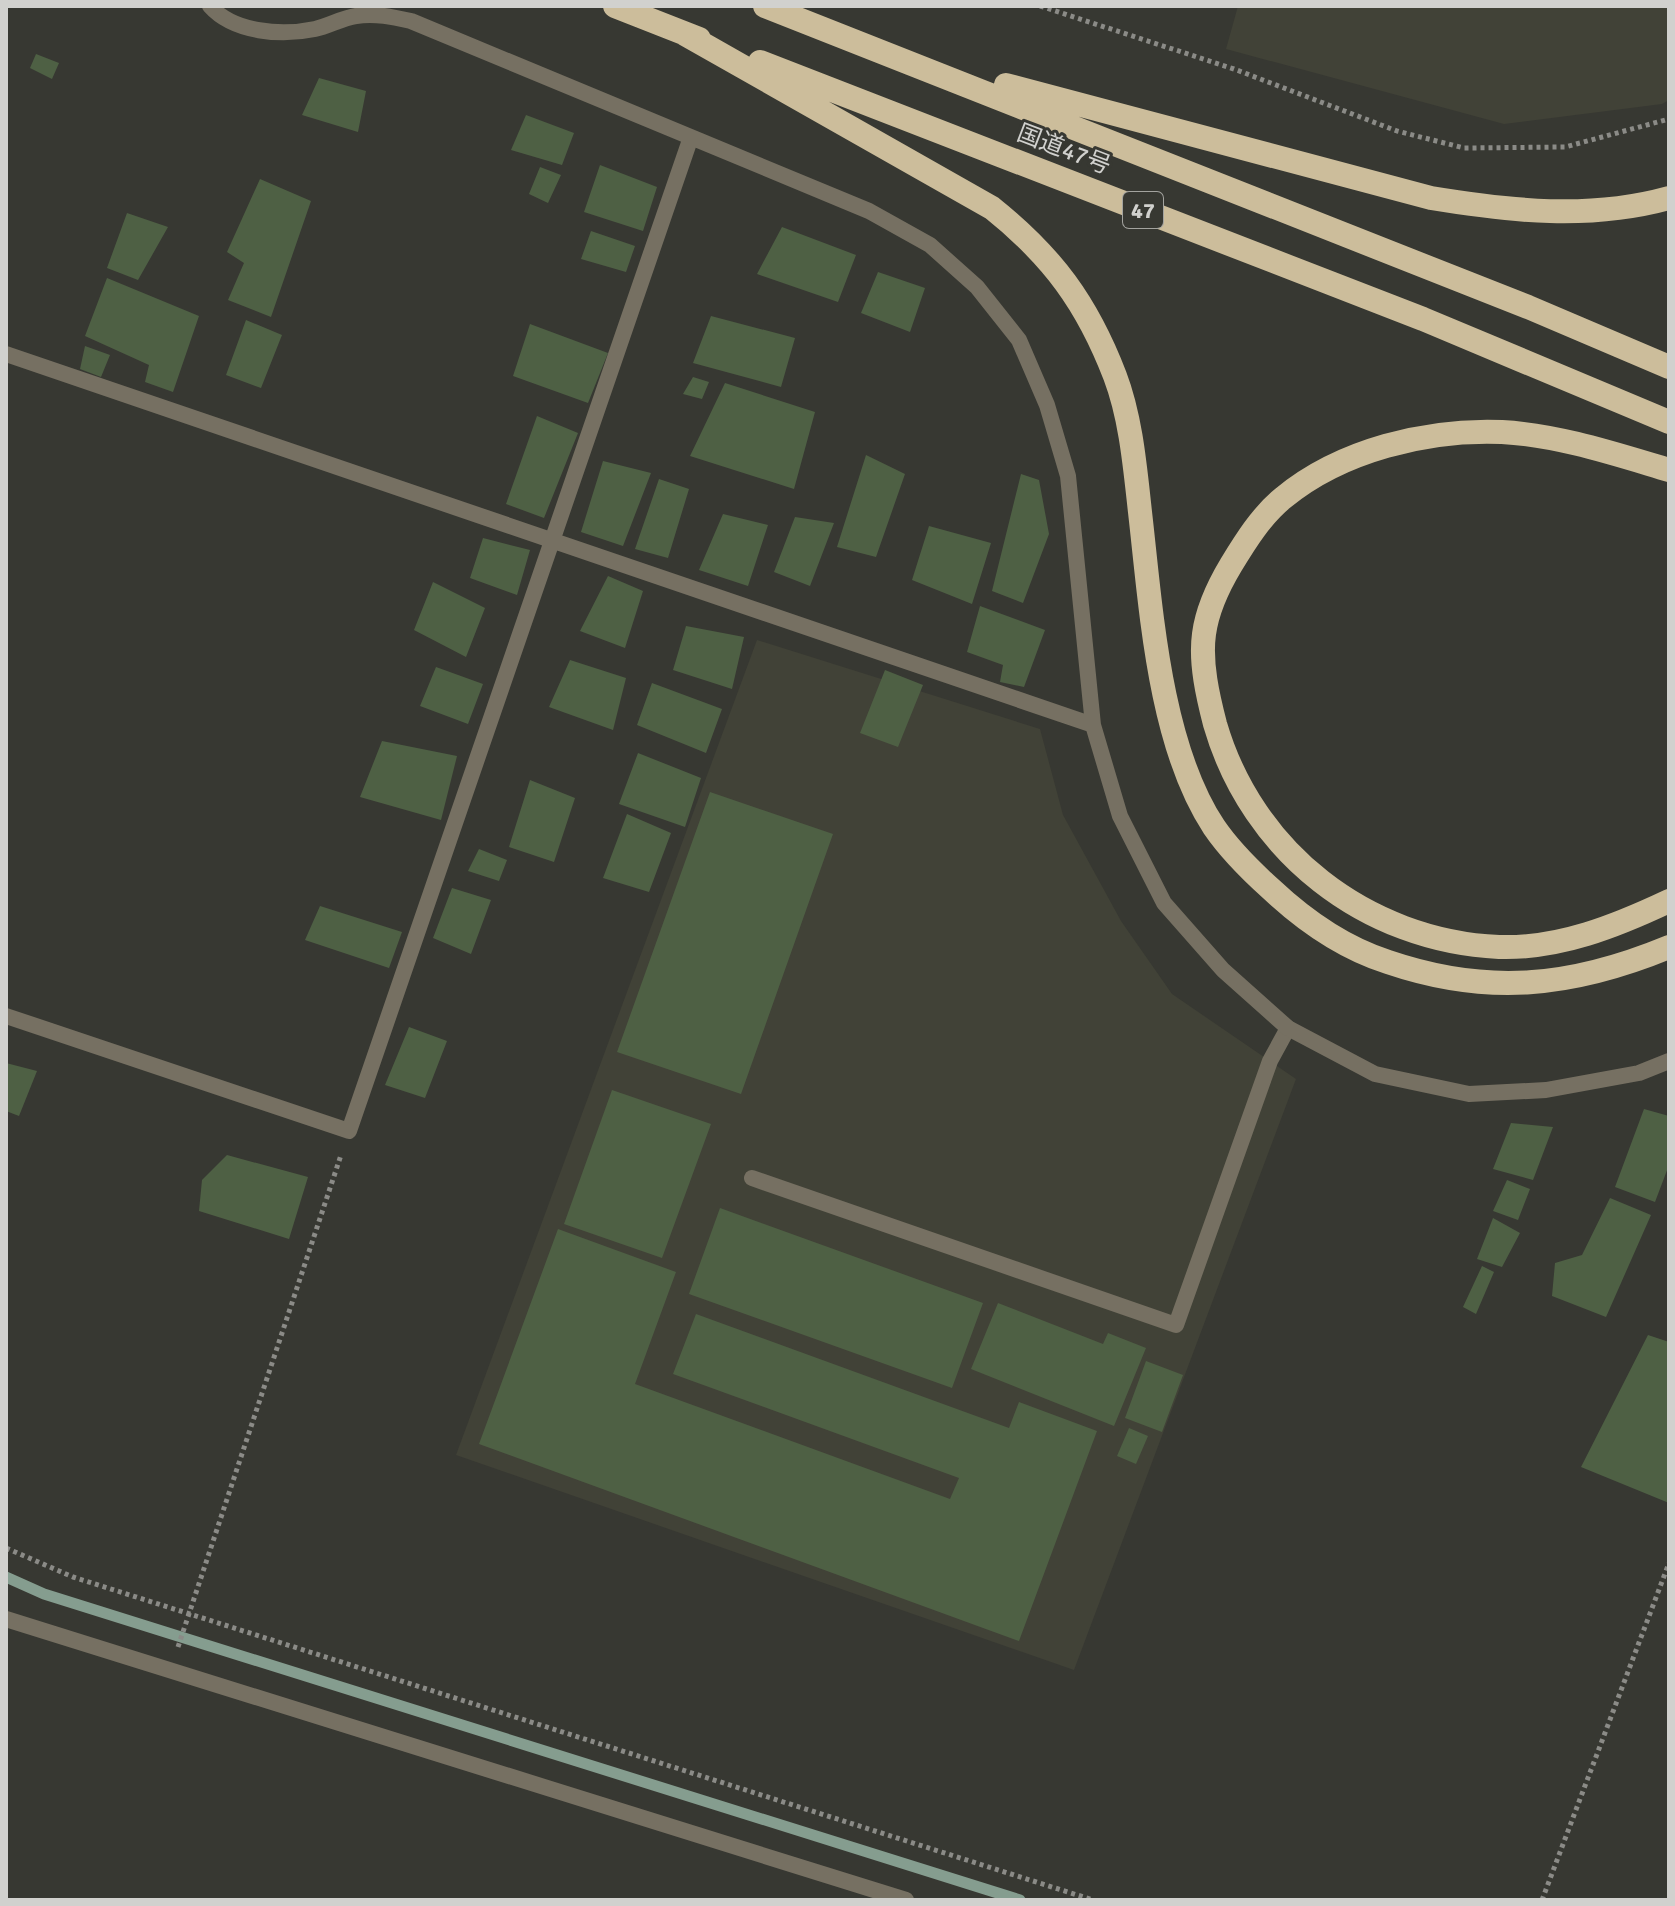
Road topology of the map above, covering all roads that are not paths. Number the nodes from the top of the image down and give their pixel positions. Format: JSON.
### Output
{"nodes":[{"id":1,"x":210,"y":6,"type":"edge"},
{"id":2,"x":615,"y":6,"type":"edge"},
{"id":3,"x":765,"y":6,"type":"edge"},
{"id":4,"x":685,"y":34,"type":"junction"},
{"id":5,"x":899,"y":57,"type":"junction"},
{"id":6,"x":691,"y":137,"type":"junction"},
{"id":7,"x":1669,"y":198,"type":"edge"},
{"id":8,"x":6,"y":354,"type":"edge"},
{"id":9,"x":1669,"y":367,"type":"edge"},
{"id":10,"x":1669,"y":422,"type":"edge"},
{"id":11,"x":1669,"y":470,"type":"edge"},
{"id":12,"x":552,"y":543,"type":"junction"},
{"id":13,"x":1093,"y":725,"type":"junction"},
{"id":14,"x":1669,"y":901,"type":"edge"},
{"id":15,"x":1669,"y":947,"type":"edge"},
{"id":16,"x":6,"y":1016,"type":"edge"},
{"id":17,"x":1288,"y":1028,"type":"junction"},
{"id":18,"x":1669,"y":1061,"type":"edge"},
{"id":19,"x":752,"y":1178,"type":"dead end"},
{"id":20,"x":6,"y":1619,"type":"edge"},
{"id":21,"x":906,"y":1900,"type":"edge"}],
"edges":[{"from":1,"to":6,"type":"street"},
{"from":2,"to":4,"type":"highway","name":"国道47号","number":"47"},
{"from":3,"to":5,"type":"highway","name":"国道47号","number":"47"},
{"from":4,"to":10,"type":"highway","name":"国道47号","number":"47"},
{"from":4,"to":15,"type":"highway"},
{"from":5,"to":7,"type":"highway"},
{"from":5,"to":9,"type":"highway","name":"国道47号","number":"47"},
{"from":6,"to":12,"type":"street"},
{"from":6,"to":13,"type":"street"},
{"from":8,"to":12,"type":"street"},
{"from":11,"to":14,"type":"highway"},
{"from":12,"to":13,"type":"street"},
{"from":12,"to":16,"type":"street"},
{"from":13,"to":17,"type":"street"},
{"from":17,"to":18,"type":"street"},
{"from":17,"to":19,"type":"street"},
{"from":20,"to":21,"type":"street"}]}
